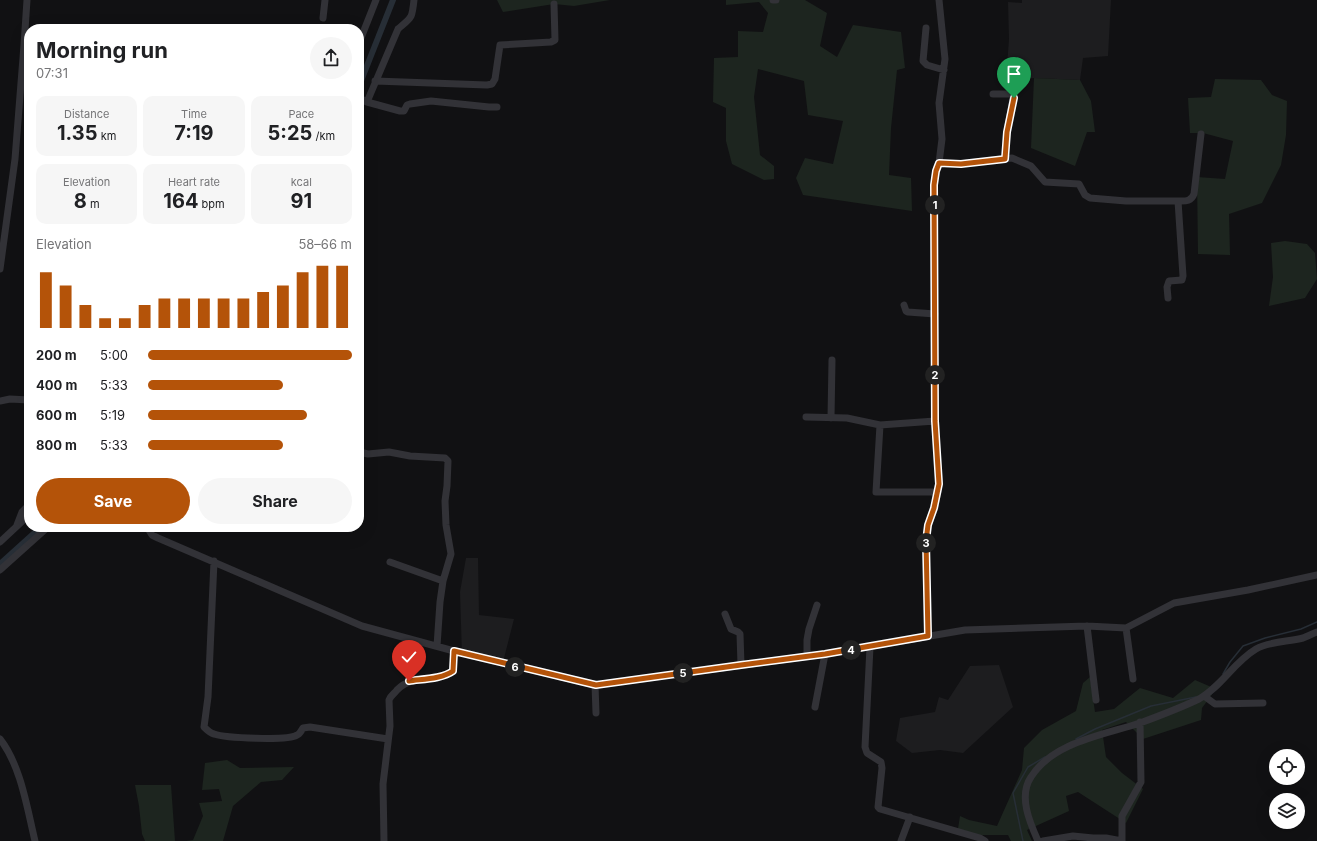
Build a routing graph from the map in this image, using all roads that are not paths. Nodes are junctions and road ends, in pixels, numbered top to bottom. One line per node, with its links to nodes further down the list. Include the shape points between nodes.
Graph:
1 (26, 0): 8 (street)
2 (324, 0): 7 (street)
3 (376, 0): 10 (street)
4 (414, 0): 13 (street, via 411,17 398,29)
5 (939, 0): 12 (street)
6 (554, 4): 13 (street, via 555,40 500,45 492,84 487,86)
7 (324, 18)
8 (25, 24)
9 (926, 28): 12 (street, via 923,61)
10 (364, 30)
11 (24, 46): 21 (street, via 15,159)
12 (944, 70): 19 (street, via 940,103 942,139)
13 (376, 81): 15 (street)
14 (993, 94): 18 (street, via 1012,94 1014,98)
15 (366, 102): 16 (street, via 400,111 405,110 407,105 431,101)
16 (497, 107)
17 (1201, 134): 20 (street, via 1194,194 1189,200)
18 (1005, 159): 19 (street, via 961,164); 20 (street, via 1012,158 1031,166 1045,182 1079,184 1085,196 1090,198)
19 (939, 163): 24 (street, via 934,185)
20 (1178, 201): 22 (street, via 1183,276 1182,280 1169,281)
21 (0, 269)
22 (1168, 298)
23 (904, 305): 24 (street, via 908,312)
24 (935, 314): 30 (street)
25 (832, 360): 29 (street)
26 (0, 400): 27 (street)
27 (24, 400)
28 (806, 417): 29 (street)
29 (831, 418): 31 (street, via 847,418)
30 (935, 421): 31 (street); 33 (street)
31 (880, 425): 33 (street, via 876,492)
32 (364, 453): 44 (street, via 389,452 447,459 446,525 451,554)
33 (938, 492): 50 (street, via 926,541)
34 (24, 510): 36 (street)
35 (24, 520): 36 (street)
36 (16, 527): 39 (street)
37 (42, 532): 42 (street)
38 (150, 532): 40 (street)
39 (0, 542)
40 (214, 561): 51 (street, via 362,626); 66 (street, via 208,697 204,727 206,730 213,734 232,737 277,738 294,736 308,727)
41 (390, 562): 44 (street)
42 (0, 570)
43 (1317, 575): 48 (street, via 1174,603)
44 (443, 581): 51 (street)
45 (817, 605): 55 (street, via 808,629)
46 (725, 614): 56 (street, via 731,629 740,634)
47 (1087, 626): 48 (street); 50 (street, via 974,630); 60 (street)
48 (1126, 628): 57 (street)
49 (1317, 632): 59 (street, via 1303,638 1256,649)
50 (928, 636): 52 (street)
51 (437, 646): 53 (street)
52 (870, 647): 54 (street); 67 (street, via 866,751 868,755 881,762 878,807 880,810)
53 (454, 651): 58 (street); 66 (street, via 451,673 409,681 390,696)
54 (825, 654): 55 (street); 62 (street)
55 (807, 656): 56 (street)
56 (741, 665): 58 (street)
57 (1132, 679)
58 (596, 685): 63 (street)
59 (1204, 696): 61 (street, via 1215,704); 64 (street)
60 (1096, 700)
61 (1262, 703)
62 (815, 707)
63 (596, 713)
64 (1140, 722): 72 (street, via 1084,739 1056,753 1036,770 1026,788 1026,797 1031,823); 74 (street, via 1141,782 1122,816)
65 (0, 739): 68 (street, via 19,777)
66 (388, 739): 69 (street, via 383,784)
67 (910, 817): 70 (street); 71 (street)
68 (36, 841)
69 (384, 841)
70 (901, 841)
71 (985, 841)
72 (1038, 841)
73 (1043, 841): 74 (street, via 1073,836)
74 (1122, 841)

